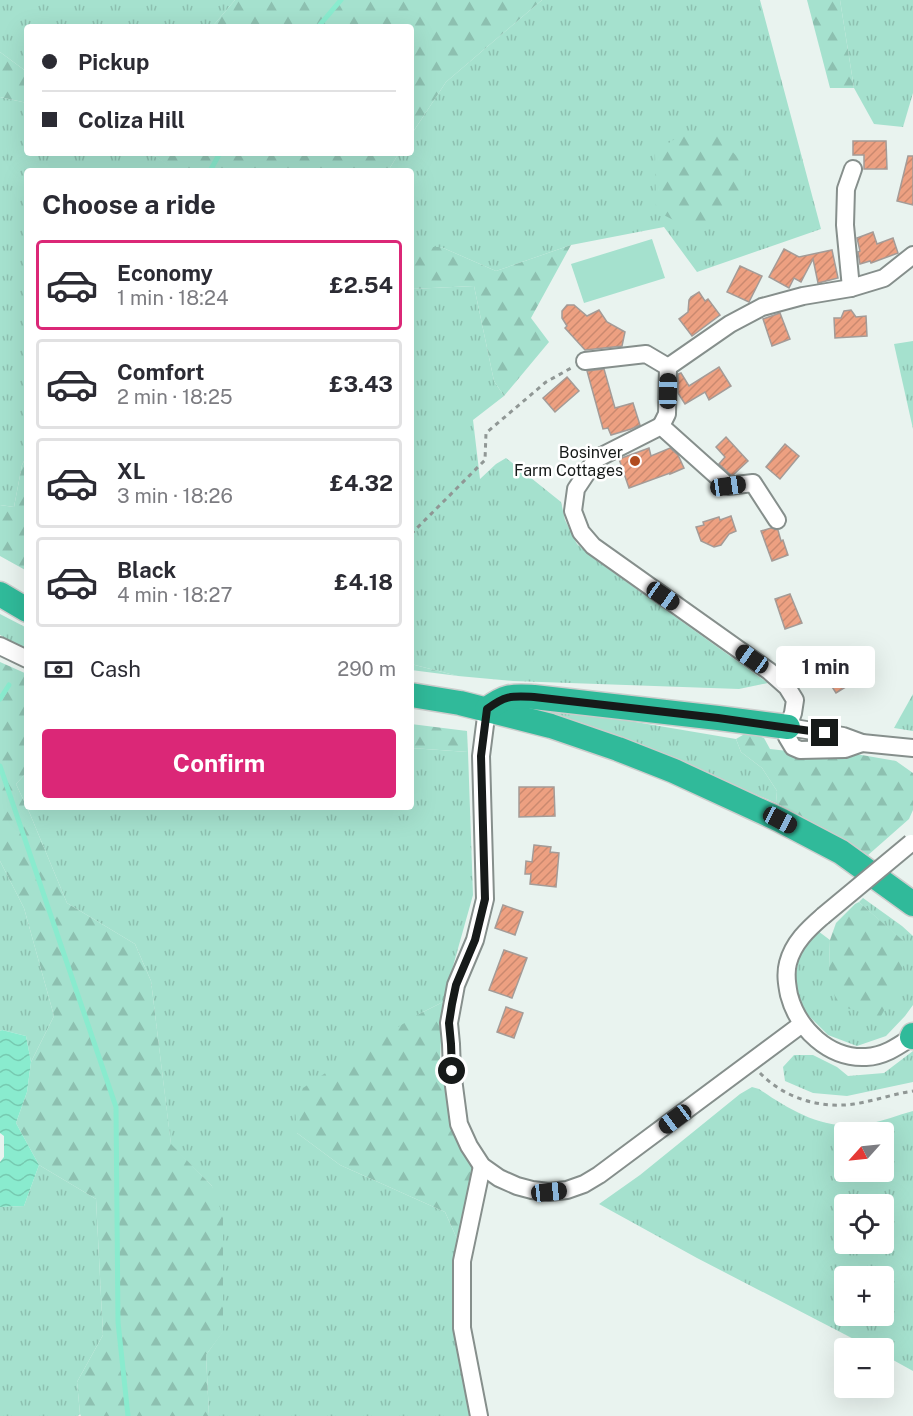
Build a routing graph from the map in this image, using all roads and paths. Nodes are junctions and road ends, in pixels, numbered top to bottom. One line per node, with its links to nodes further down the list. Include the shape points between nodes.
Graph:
1 (853, 169): 3 (street, via 846,189 845,225)
2 (913, 255): 3 (street, via 884,278)
3 (851, 288): 5 (street, via 762,307)
4 (585, 361): 5 (street, via 646,354); 8 (path, via 546,382 486,433 485,460)
5 (668, 367): 6 (street, via 667,414)
6 (661, 426): 7 (street, via 728,486 758,480); 15 (street, via 596,459 576,489 573,511 577,521 593,546 778,678 795,700)
7 (777, 520)
8 (414, 531)
9 (0, 594): 10 (highway)
10 (24, 608)
11 (0, 646): 12 (street)
12 (24, 658)
13 (414, 695): 14 (highway)
14 (487, 709): 15 (highway, via 512,696 534,697); 18 (highway, via 618,749 724,793 841,852); 23 (street, via 481,756 485,899 475,940 456,985 449,1023 459,1124)
15 (788, 727): 16 (street, via 789,741 800,750 845,749 862,743)
16 (913, 748)
17 (912, 842): 19 (street, bridge, via 823,916 797,944 786,974 790,1000)
18 (913, 904)
19 (802, 1024): 20 (street, via 816,1040 852,1056 880,1055); 21 (street)
20 (913, 1037)
21 (750, 1063): 22 (path, via 775,1087 822,1105 856,1104); 23 (street, via 584,1184 567,1190 532,1190 499,1178)
22 (913, 1091)
23 (482, 1166): 24 (street, via 462,1261 462,1328)
24 (480, 1416)

